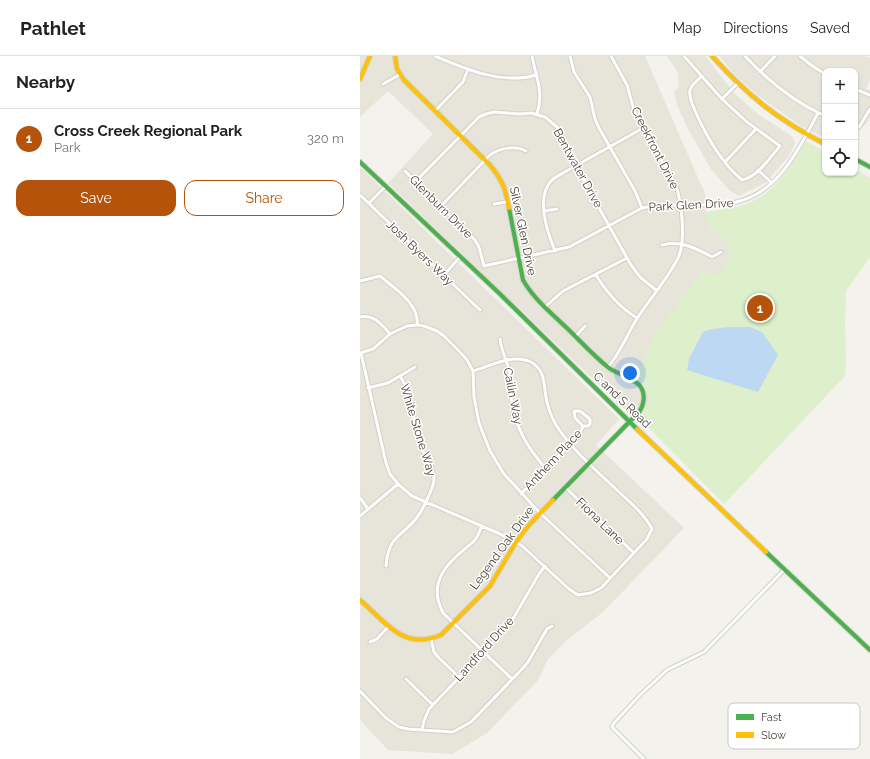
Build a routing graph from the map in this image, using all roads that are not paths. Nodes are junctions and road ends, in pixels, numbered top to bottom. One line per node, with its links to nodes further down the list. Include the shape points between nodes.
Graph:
1 (370, 56): 18 (street)
2 (395, 56): 15 (street, via 395,66)
3 (435, 56): 12 (street)
4 (532, 56): 16 (street)
5 (570, 56): 35 (street, via 574,72 590,97 595,119)
6 (610, 56): 30 (street, Creekfront Drive, via 627,85)
7 (684, 56): 17 (street)
8 (712, 56): 20 (street)
9 (744, 56): 13 (street)
10 (775, 56): 13 (street)
11 (800, 56): 14 (street)
12 (468, 69): 16 (street, via 516,78); 25 (street, via 463,82)
13 (760, 72): 26 (street, via 780,89)
14 (822, 72)
15 (399, 74): 19 (street); 25 (street, Silver Glen Drive)
16 (536, 75): 27 (street, via 541,93)
17 (702, 76): 23 (street); 40 (street, via 690,91 692,102 706,132)
18 (360, 79)
19 (383, 84)
20 (737, 84): 23 (street); 32 (street, via 768,111)
21 (858, 90): 22 (street)
22 (870, 95)
23 (722, 99): 31 (street)
24 (870, 109): 29 (street)
25 (435, 111): 33 (street, Silver Glen Drive)
26 (818, 113): 28 (street); 32 (street, Park Glen Drive)
27 (537, 114): 33 (street, Bentwater Drive, via 486,114 479,117); 41 (street, Bentwater Drive, via 557,127)
28 (822, 115)
29 (858, 127)
30 (643, 128): 35 (street); 52 (street, Creekfront Drive, via 676,186)
31 (756, 129): 40 (street); 43 (street, via 780,146)
32 (806, 135): 34 (street); 46 (street, Park Glen Drive, via 789,164)
33 (460, 136): 37 (street, Silver Glen Drive); 45 (street, Bentwater Drive)
34 (822, 143)
35 (610, 146): 41 (street); 54 (street, via 636,191)
36 (526, 151): 37 (street, via 518,148 502,149)
37 (485, 160): 49 (street, Silver Glen Drive, via 501,179); 53 (street)
38 (858, 161): 42 (street)
39 (360, 162): 47 (street, C and S Road)
40 (725, 162): 43 (street, via 742,180 748,179)
41 (576, 166): 56 (street, via 552,180 547,187); 57 (street, Bentwater Drive)
42 (870, 167)
43 (758, 170): 46 (street)
44 (405, 171): 45 (street, Glenburn Drive)
45 (416, 182): 53 (street, Glenburn Drive)
46 (772, 183): 52 (street, Park Glen Drive, via 753,197 739,202)
47 (385, 187): 50 (street); 62 (street, C and S Road)
48 (360, 194): 50 (street, Josh Byers Way)
49 (507, 202): 51 (street); 64 (street, Silver Glen Drive)
50 (369, 203): 67 (street, Josh Byers Way)
51 (494, 204)
52 (680, 205): 54 (street, Park Glen Drive); 58 (street, Creekfront Drive)
53 (441, 206): 65 (street, Glenburn Drive, via 475,240)
54 (642, 208): 57 (street, Park Glen Drive)
55 (557, 209): 56 (street)
56 (544, 211): 60 (street)
57 (609, 225): 60 (street, Park Glen Drive, via 569,247); 63 (street, Bentwater Drive)
58 (682, 244): 59 (street); 61 (street, via 712,256); 69 (street, Creekfront Drive, via 679,257)
59 (662, 245)
60 (555, 251): 64 (street, Park Glen Drive)
61 (721, 252)
62 (460, 257): 67 (street); 86 (street, C and S Road)
63 (627, 258): 66 (street); 69 (street, Bentwater Drive, via 640,277)
64 (520, 259): 65 (street, Park Glen Drive); 70 (street, Silver Glen Drive, via 526,286)
65 (484, 266)
66 (596, 275): 70 (street, via 563,290); 73 (street, via 616,302)
67 (443, 276): 71 (street, Josh Byers Way)
68 (360, 281): 74 (street, via 380,276 414,307)
69 (656, 290): 73 (street, Creekfront Drive)
70 (546, 307): 77 (street, Silver Glen Drive)
71 (480, 310)
72 (360, 317): 76 (street, via 374,318)
73 (637, 318): 82 (street, Creekfront Drive, via 621,349)
74 (418, 325): 76 (street, via 407,326); 83 (street, via 444,336 467,360)
75 (585, 326): 77 (street)
76 (390, 334): 79 (street, via 373,349)
77 (576, 336): 82 (street, Silver Glen Drive)
78 (500, 339): 80 (street, Cailin Way)
79 (361, 353): 85 (street)
80 (506, 360): 83 (street); 88 (street, via 524,359 537,366 544,378 547,401 554,421); 90 (street, Cailin Way, via 517,424 529,448)
81 (414, 366): 84 (street)
82 (608, 367): 86 (street, Silver Glen Drive, via 640,386 644,399 643,407)
83 (473, 371): 93 (street, via 477,414 484,437 504,474)
84 (400, 376): 85 (street, via 388,384); 95 (street, White Stone Way, via 405,386 420,446 433,472 434,479)
85 (368, 388): 91 (street, via 386,463)
86 (630, 422): 89 (street, Legend Oak Drive); 104 (street, C and S Road)
87 (584, 426): 87 (street, Anthem Place, via 590,424 590,419 580,411 574,412 575,418); 88 (street, Anthem Place, via 579,436)
88 (570, 444): 89 (street); 90 (street, Anthem Place)
89 (589, 463): 92 (street, Legend Oak Drive); 101 (street, via 641,512 652,529)
90 (546, 469): 93 (street, Anthem Place)
91 (398, 484): 95 (street, via 412,496); 96 (street)
92 (566, 488): 97 (street, Legend Oak Drive); 101 (street, Fiona Lane)
93 (521, 494): 97 (street)
94 (360, 498): 96 (street)
95 (425, 502): 99 (street); 102 (street, White Stone Way, via 418,516 393,540 387,553)
96 (368, 509): 98 (street)
97 (540, 513): 100 (street, Legend Oak Drive); 105 (street)
98 (360, 516)
99 (482, 526): 100 (street); 107 (street, via 477,537 438,578 436,593 440,607)
100 (516, 542): 103 (street); 107 (street, Legend Oak Drive, via 490,586)
101 (634, 553): 105 (street)
102 (386, 566)
103 (545, 566): 105 (street, via 578,595 601,588); 113 (street, Landford Drive, via 510,624)
104 (785, 569): 112 (street, C and S Road); 120 (street, via 704,652 666,670 614,723 612,728)
105 (610, 578)
106 (360, 600): 109 (street)
107 (453, 624): 110 (street, Legend Oak Drive); 113 (street)
108 (552, 626): 116 (street, via 528,662)
109 (388, 627): 110 (street, via 396,634 412,640); 111 (street, via 377,639)
110 (431, 639): 114 (street, via 434,652)
111 (370, 642)
112 (870, 650)
113 (484, 652): 114 (street, Landford Drive); 116 (street)
114 (459, 678): 118 (street, Landford Drive)
115 (406, 679): 118 (street)
116 (512, 679): 119 (street, via 471,722 453,732)
117 (360, 691): 119 (street, via 392,724)
118 (433, 705): 119 (street, Landford Drive, via 426,714)
119 (422, 730)
120 (644, 759)

